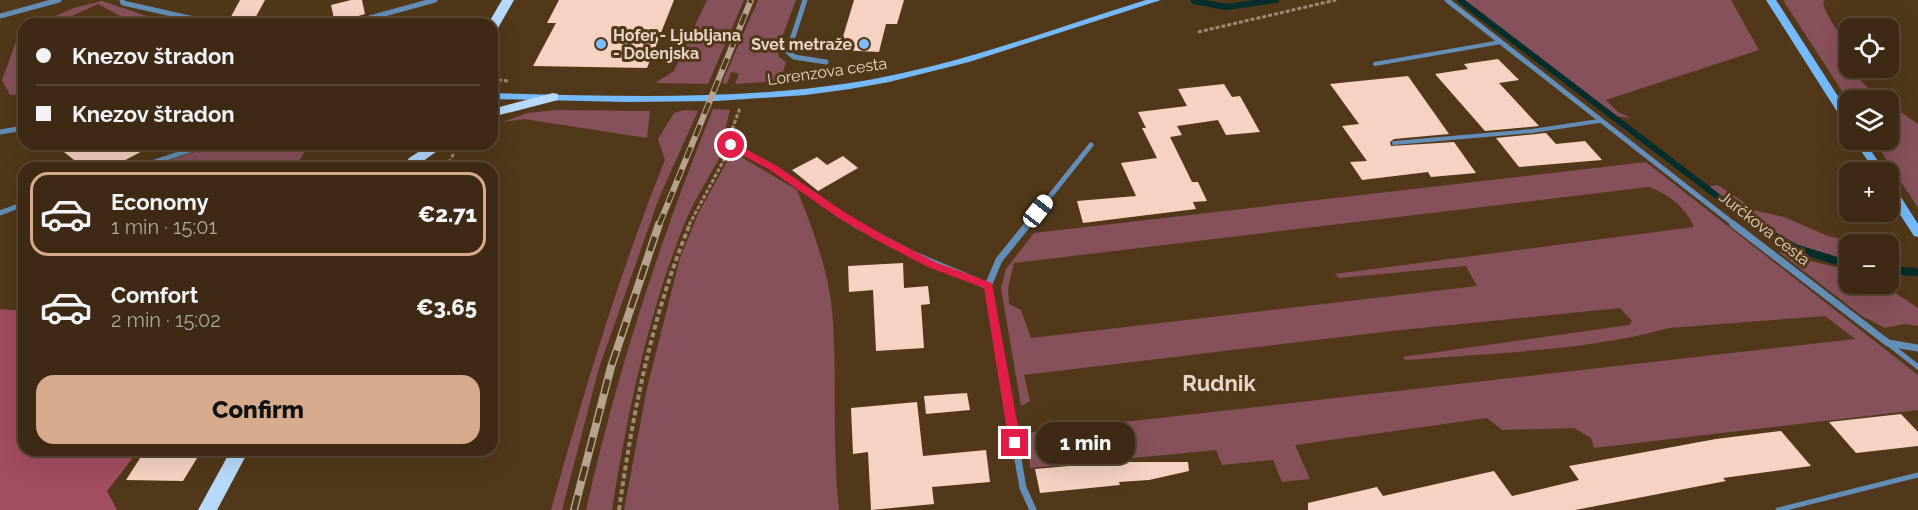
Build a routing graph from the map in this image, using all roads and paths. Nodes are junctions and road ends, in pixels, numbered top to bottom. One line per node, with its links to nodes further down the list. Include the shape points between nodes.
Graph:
1 (59, 0): 10 (street)
2 (122, 0): 11 (street)
3 (435, 0): 12 (street)
4 (508, 0): 13 (main road)
5 (805, 0): 16 (street, via 788,52 794,57)
6 (1156, 0): 19 (street, Lorenzova cesta, via 936,67 852,86 740,97)
7 (1336, 0): 14 (path)
8 (1447, 0): 15 (street, Jurčkova cesta)
9 (1771, 0): 21 (street)
10 (0, 16)
11 (188, 18)
12 (370, 18)
13 (498, 18)
14 (1198, 32)
15 (1501, 42): 17 (lane); 23 (street, Jurčkova cesta)
16 (826, 62)
17 (1375, 64)
18 (498, 96): 19 (street, Lorenzova cesta)
19 (553, 97): 22 (main road)
20 (740, 105): 27 (path, via 729,139)
21 (1839, 107)
22 (498, 111)
23 (1599, 121): 26 (lane); 38 (street, Jurčkova cesta)
24 (18, 129): 25 (street)
25 (0, 132)
26 (1394, 143)
27 (731, 145): 37 (street, via 881,238 931,264); 44 (path, via 693,218 674,265 636,410)
28 (1090, 145): 37 (street, via 999,260)
29 (191, 150): 31 (street)
30 (432, 150): 32 (main road)
31 (154, 162)
32 (415, 162)
33 (1899, 203): 36 (street)
34 (18, 206): 35 (street)
35 (0, 213)
36 (1918, 233)
37 (988, 286): 45 (street, via 1023,488)
38 (1888, 343): 39 (street, Jurčkova cesta); 40 (lane)
39 (1918, 348)
40 (1918, 367)
41 (237, 456): 43 (main road)
42 (1918, 475): 46 (lane)
43 (207, 510)
44 (619, 510)
45 (1033, 510)
46 (1778, 510)

